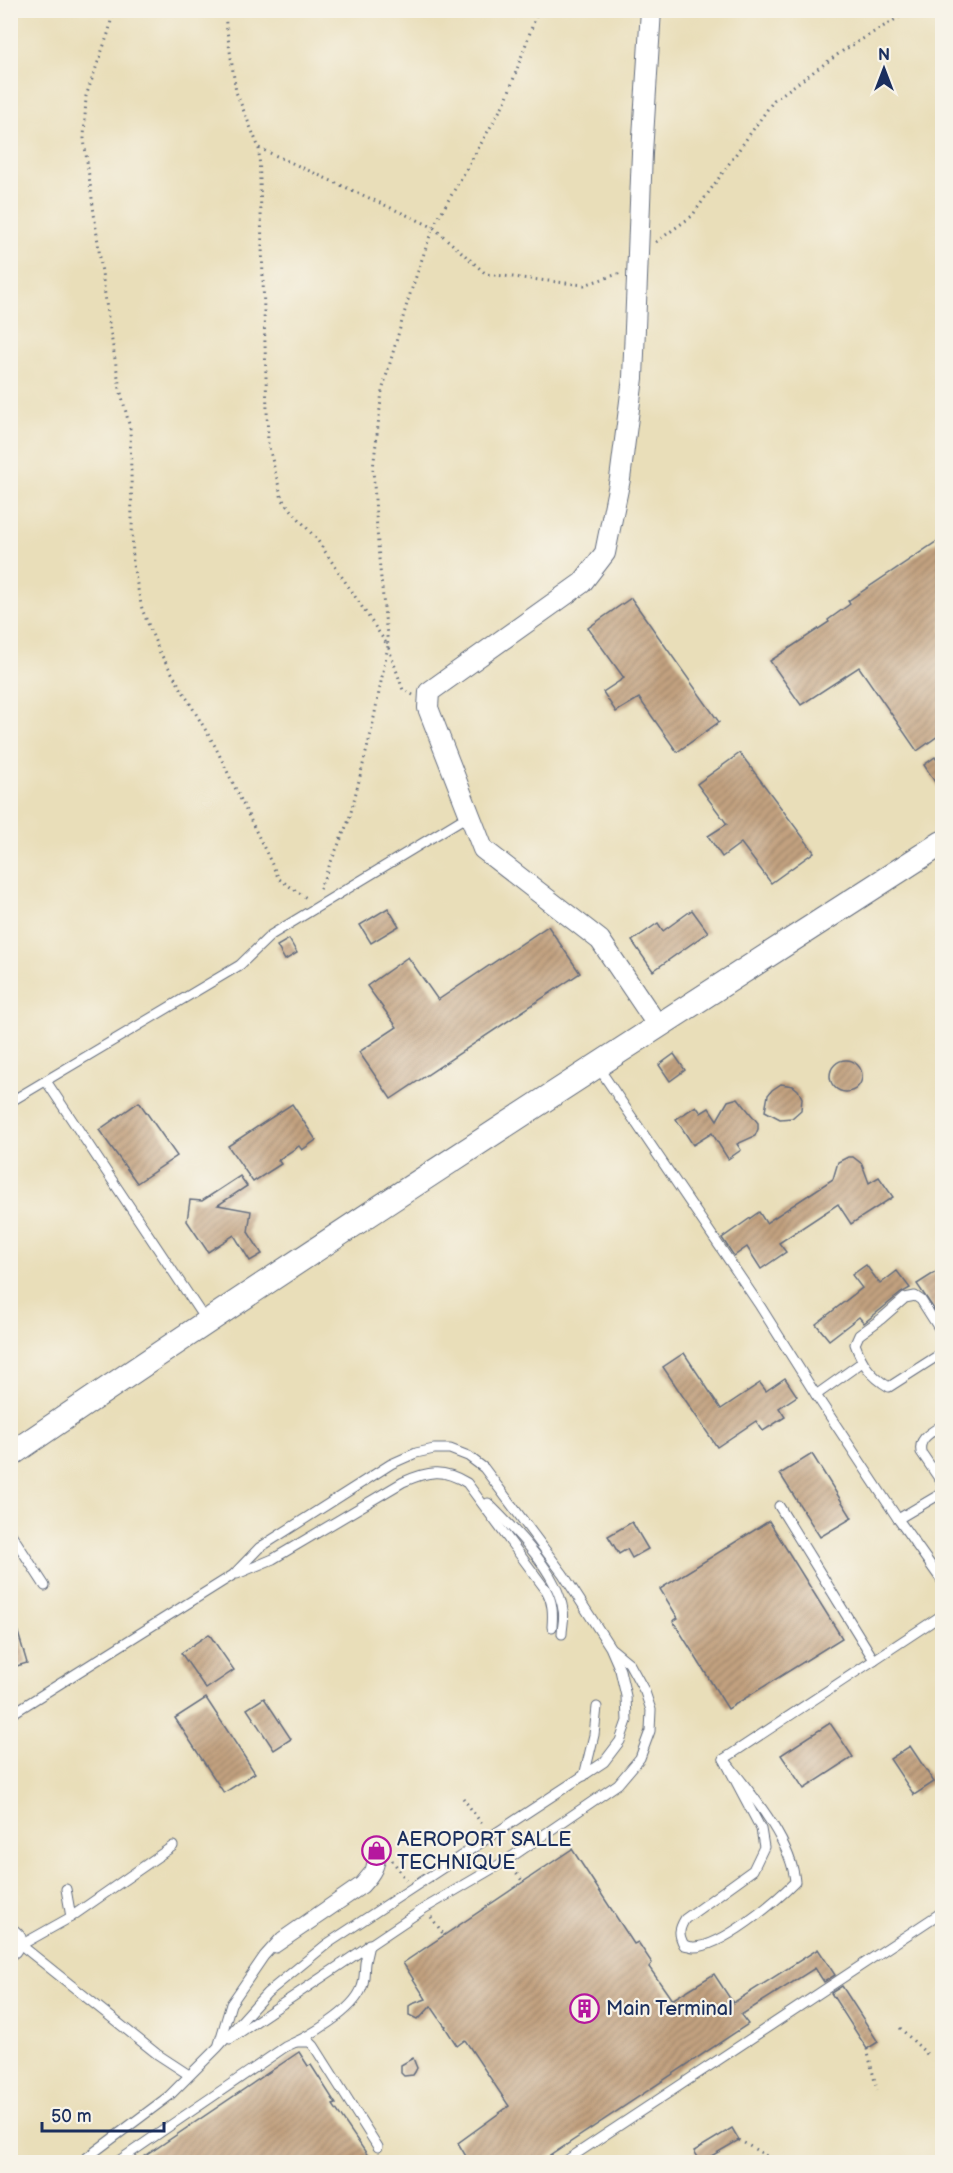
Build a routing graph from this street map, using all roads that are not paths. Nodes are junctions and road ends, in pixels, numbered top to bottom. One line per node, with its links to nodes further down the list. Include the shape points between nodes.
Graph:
1 (651, 10): 2 (street, via 633,378 620,479 605,553 582,583 429,692 428,708)
2 (469, 815): 4 (street, via 483,849 600,940); 6 (lane, via 271,935 240,965)
3 (942, 843): 4 (street)
4 (658, 1026): 5 (street)
5 (597, 1065): 8 (street); 12 (lane)
6 (45, 1081): 7 (lane); 8 (lane)
7 (10, 1102)
8 (206, 1321): 14 (street)
9 (942, 1333): 11 (lane, via 921,1300 915,1296 905,1298 859,1335 855,1344)
10 (942, 1353): 11 (lane, via 889,1387)
11 (861, 1363): 12 (lane)
12 (816, 1395): 19 (lane)
13 (942, 1425): 16 (lane, via 920,1447)
14 (10, 1455)
15 (466, 1483): 21 (lane, via 439,1472 420,1474 273,1559); 25 (lane, via 546,1590 553,1610); 26 (lane, via 514,1529 549,1575 564,1612)
16 (942, 1483)
17 (942, 1492): 19 (lane)
18 (779, 1506): 28 (lane)
19 (898, 1519): 22 (lane)
20 (10, 1532): 23 (lane)
21 (233, 1575): 27 (lane, via 259,1548 391,1464 416,1453 450,1449 484,1468); 30 (lane)
22 (942, 1581)
23 (45, 1586)
24 (942, 1616): 28 (lane)
25 (552, 1627)
26 (561, 1634)
27 (610, 1647): 32 (lane, via 626,1696 627,1721 620,1741 604,1762); 39 (lane, via 629,1663 651,1710 650,1731 640,1758 618,1784 507,1860)
28 (874, 1660): 31 (lane)
29 (597, 1707): 32 (lane)
30 (10, 1715)
31 (724, 1759): 31 (lane, via 758,1802 787,1851 794,1866 795,1882 743,1925 714,1942 693,1947 684,1945 679,1936 686,1919 753,1870 764,1847 762,1829)
32 (584, 1776): 41 (lane, via 327,1944 267,1993)
33 (380, 1845): 41 (lane, via 376,1875 364,1888 264,1956 231,2004)
34 (173, 1846): 37 (lane)
35 (66, 1889): 37 (lane)
36 (942, 1912): 46 (lane)
37 (71, 1917): 38 (lane)
38 (14, 1942): 42 (lane)
39 (369, 1944): 40 (lane, via 364,1984 357,1998); 41 (lane)
40 (297, 2042): 43 (lane, via 314,2046); 45 (lane)
41 (218, 2047): 42 (lane)
42 (189, 2075): 44 (lane, via 169,2096)
43 (378, 2146)
44 (81, 2163)
45 (117, 2163)
46 (564, 2163)

